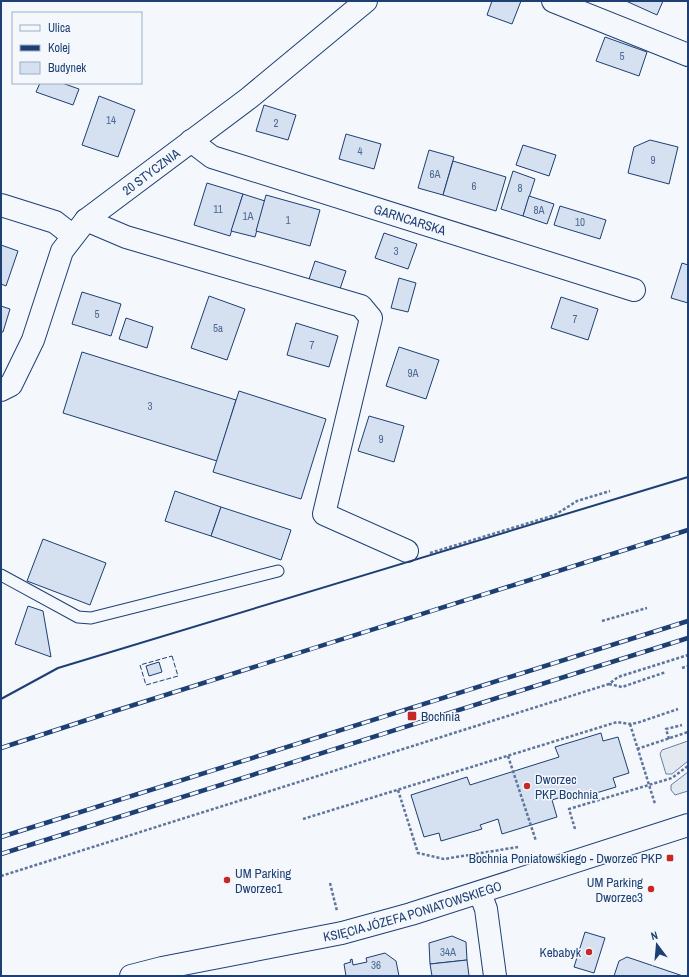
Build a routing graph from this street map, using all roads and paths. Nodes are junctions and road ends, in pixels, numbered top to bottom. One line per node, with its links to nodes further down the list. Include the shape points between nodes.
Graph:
1 (366, 1): 4 (street, 20 STYCZNIA, via 249,98)
2 (553, 1): 3 (street)
3 (688, 56)
4 (191, 141): 6 (street, 20 STYCZNIA); 7 (street, GARNCARSKA, via 212,157)
5 (1, 205): 6 (street)
6 (80, 228): 8 (street, 20 STYCZNIA, via 62,251 34,340 10,385); 10 (street, via 126,237 361,306 371,318 324,514)
7 (634, 290)
8 (1, 390)
9 (610, 491): 10 (path, via 577,501 555,515 424,554)
10 (407, 551)
11 (278, 571): 12 (lane, via 91,618 78,617)
12 (1, 576)
13 (647, 608): 14 (path)
14 (602, 621)
15 (688, 655): 19 (path, via 618,677)
16 (688, 666): 17 (path)
17 (682, 668)
18 (666, 672): 19 (path, via 622,687)
19 (609, 684): 36 (path)
20 (678, 709): 21 (path)
21 (630, 724): 25 (path); 26 (path, via 617,722)
22 (682, 725): 24 (path, via 666,729)
23 (688, 732): 24 (path)
24 (669, 739): 25 (path)
25 (637, 749): 28 (path)
26 (508, 756): 29 (path); 34 (path)
27 (688, 766): 28 (path, via 672,778)
28 (649, 785): 30 (path); 33 (path, via 569,809)
29 (398, 790): 31 (path); 35 (path, via 418,853 444,859)
30 (655, 804)
31 (303, 819)
32 (688, 825): 37 (street, KSIĘCIA JÓZEFA PONIATOWSKIEGO)
33 (575, 829)
34 (536, 841)
35 (518, 848)
36 (1, 876)
37 (480, 893): 38 (street, KSIĘCIA JÓZEFA PONIATOWSKIEGO, via 342,933); 39 (street, via 486,909)
38 (131, 976)
39 (495, 976)

